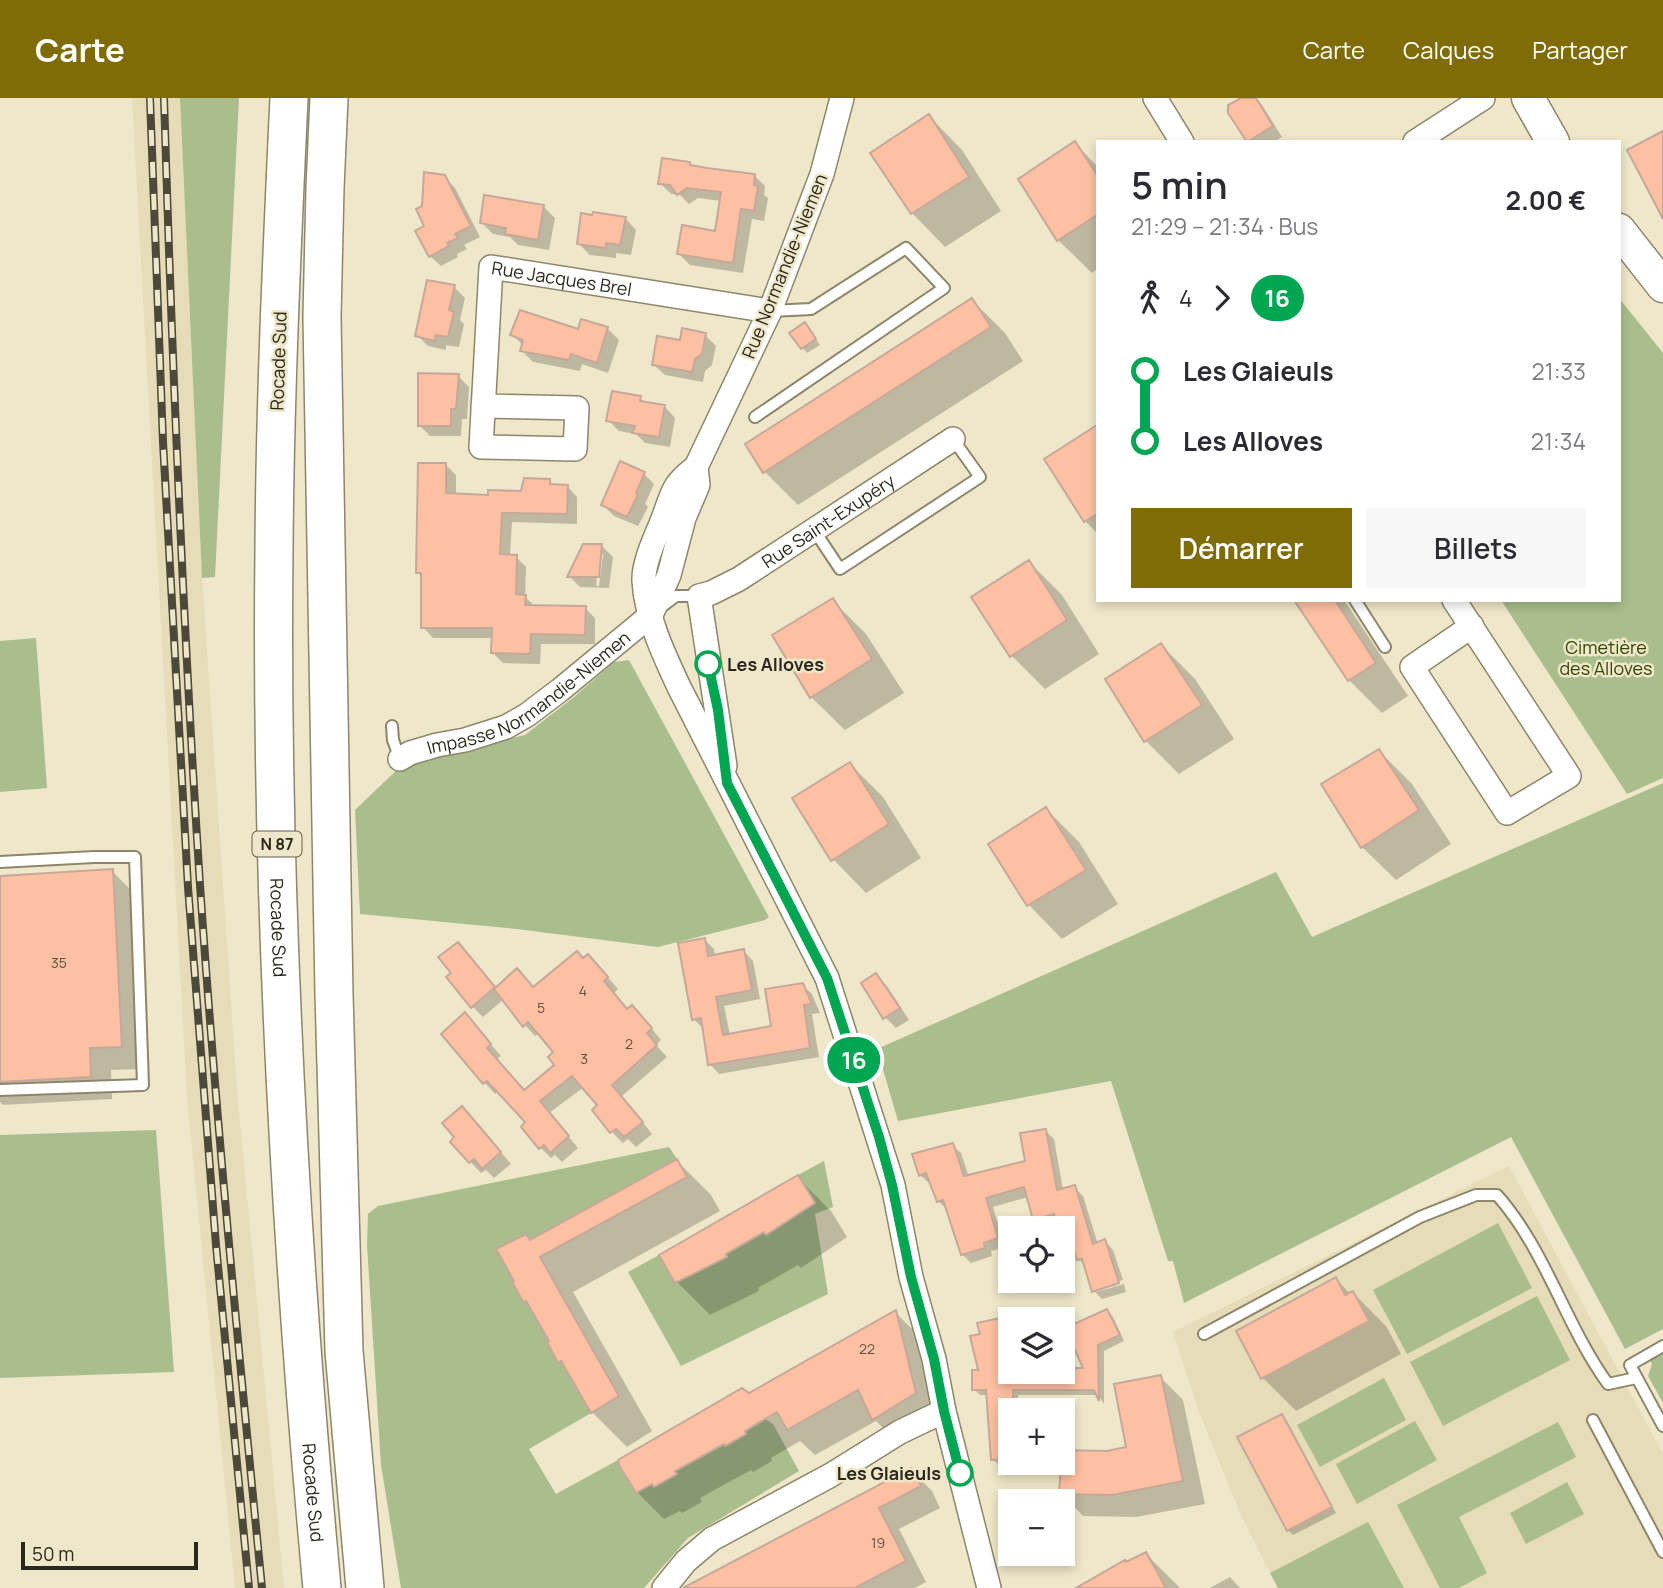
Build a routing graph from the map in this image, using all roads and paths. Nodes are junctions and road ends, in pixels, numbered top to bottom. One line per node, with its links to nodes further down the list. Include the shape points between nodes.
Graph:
1 (289, 98): 35 (highway, Rocade Sud / N 87, via 274,510 275,776 285,1105)
2 (329, 98): 36 (highway, via 322,317 334,981 345,1351)
3 (842, 98): 12 (street, Rue Normandie-Niemen, via 822,174)
4 (1155, 98): 7 (street)
5 (1483, 98): 8 (street)
6 (1528, 98): 9 (main road)
7 (1181, 140)
8 (1418, 140)
9 (1552, 140)
10 (1621, 233): 11 (main road)
11 (1663, 286)
12 (770, 311): 13 (street, Rue Jacques Brel, via 491,267); 14 (lane, via 811,309 906,248 944,288); 20 (street, Rue Normandie-Niemen, via 696,467 677,481 643,579)
13 (483, 406)
14 (755, 417)
15 (953, 439): 16 (street, Rue Saint-Exupéry); 16 (lane, via 980,477 840,569)
16 (814, 530): 17 (street, Rue Saint-Exupéry, via 739,579)
17 (699, 596): 20 (lane, via 676,596); 25 (street)
18 (1356, 602): 22 (lane)
19 (1455, 602): 21 (street)
20 (651, 615): 24 (street, Impasse Normandie-Niemen, via 506,727); 25 (street, Rue Normandie-Niemen, via 669,666)
21 (1472, 626): 21 (street, via 1569,776 1507,813 1412,667)
22 (1385, 647)
23 (392, 726): 24 (lane)
24 (400, 759)
25 (727, 783): 31 (street, Rue Normandie-Niemen, via 827,978 892,1185)
26 (0, 862): 27 (lane, via 135,857 143,1084)
27 (0, 1090)
28 (1204, 1334): 30 (lane, via 1420,1217 1476,1195 1497,1195 1517,1218 1590,1359 1608,1384)
29 (1663, 1346): 30 (lane, via 1630,1365)
30 (1636, 1378): 33 (lane)
31 (944, 1411): 37 (street, via 712,1539); 38 (street, Rue Normandie-Niemen)
32 (1593, 1420): 34 (lane)
33 (1663, 1426)
34 (1663, 1552)
35 (322, 1588)
36 (365, 1588)
37 (664, 1588)
38 (989, 1588)

